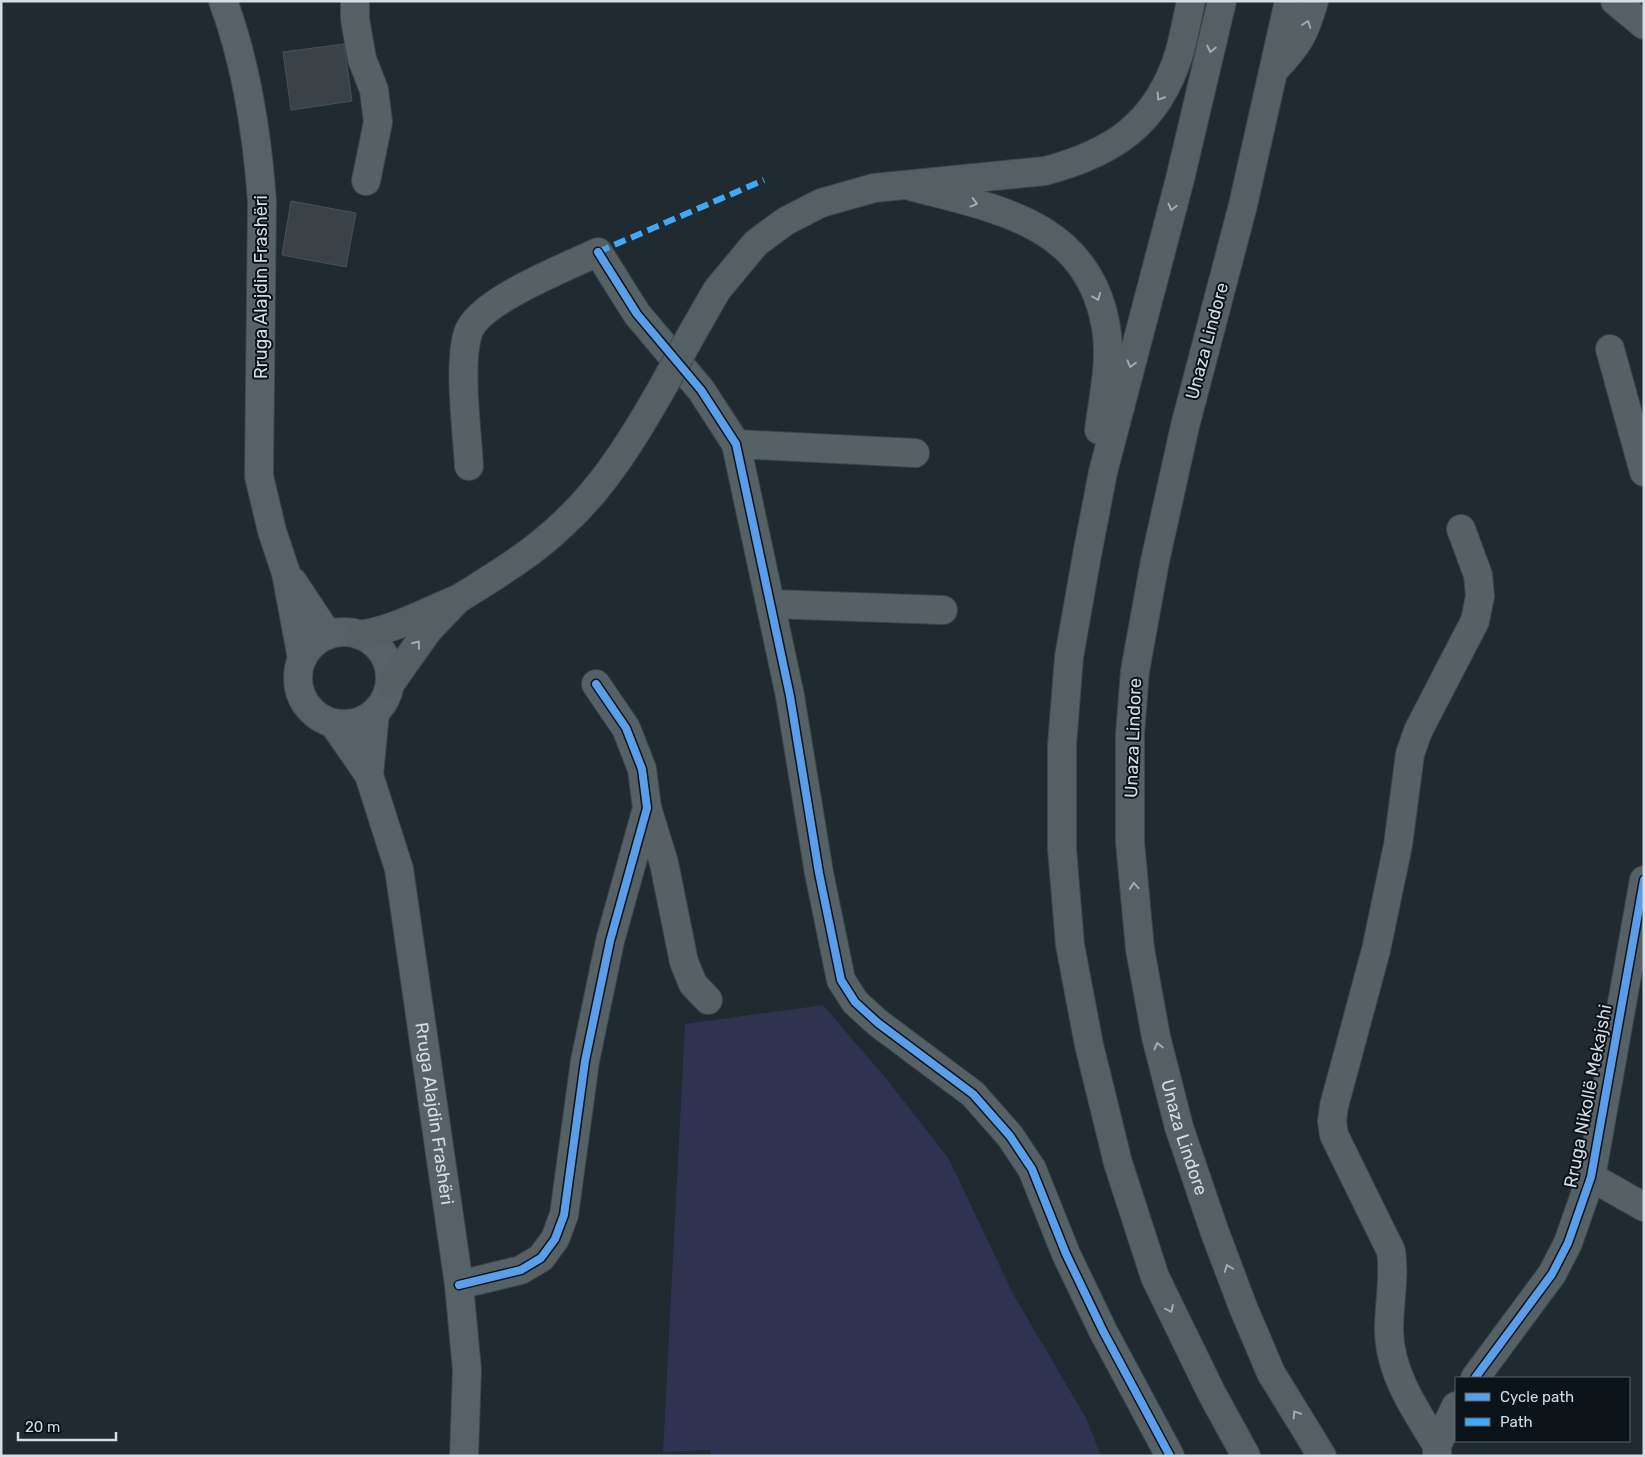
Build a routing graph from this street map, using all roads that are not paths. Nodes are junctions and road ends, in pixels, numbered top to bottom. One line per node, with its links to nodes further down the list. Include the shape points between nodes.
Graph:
1 (222, 1): 18 (main road, Rruga Alajdin Frashëri, via 246,79 260,168 259,476)
2 (355, 1): 10 (street, via 362,59 374,90 378,122)
3 (1191, 1): 11 (highway, one-way to 11, via 1179,54 1166,87 1142,119 1110,148 1045,171)
4 (1222, 1): 35 (highway, one-way to 35, via 1103,472 1069,657 1062,745 1062,849 1070,945 1089,1045 1118,1163)
5 (1289, 1): 9 (highway, Unaza Lindore)
6 (1314, 1): 9 (highway, one-way to 6, via 1304,34)
7 (1615, 1): 8 (street)
8 (1644, 25)
9 (1273, 71): 43 (highway, Unaza Lindore, one-way to 9, via 1271,1373 1233,1282 1179,1127 1156,1037 1140,949 1130,842 1130,734 1135,671 1153,570 1185,426 1243,204)
10 (366, 181)
11 (910, 186): 19 (highway, bridge, via 874,188 821,203 771,231 756,244 727,276 640,427 580,507 529,552); 35 (highway, one-way to 35, via 1002,210 1050,235 1071,254 1087,276 1098,297 1107,328 1099,429 1056,684 1051,792 1054,908 1069,1009 1100,1142 1131,1244)
12 (1610, 349): 16 (street)
13 (736, 444): 14 (street); 15 (street, via 700,390 637,314 598,252 505,297 481,313 468,331 464,358); 20 (street)
14 (915, 453)
15 (469, 466)
16 (1644, 472)
17 (1461, 529): 39 (street, via 1478,575 1480,596 1475,621 1418,731 1410,754 1398,845 1376,950 1332,1121 1334,1135 1391,1251 1391,1354 1410,1403)
18 (286, 573): 22 (main road, Rruga Alajdin Frashëri); 24 (main road, Rruga Alajdin Frashëri)
19 (458, 599): 23 (highway, via 405,622); 25 (highway, one-way to 19, via 428,629)
20 (771, 604): 21 (street); 41 (street, via 841,980 855,1002 973,1094 1010,1136 1032,1169 1066,1254 1103,1331)
21 (943, 610)
22 (328, 635): 23 (main road, via 343,632); 24 (main road, via 318,640)
23 (359, 635): 25 (main road, via 372,642 388,663)
24 (302, 659): 28 (main road, Rruga Alajdin Frashëri, via 299,685 302,698 310,709)
25 (390, 684): 27 (main road, Rruga Alajdin Frashëri)
26 (596, 684): 30 (street, via 626,728 642,769)
27 (375, 713): 28 (main road, via 356,723); 29 (main road, Rruga Alajdin Frashëri)
28 (333, 723): 29 (main road, Rruga Alajdin Frashëri)
29 (369, 775): 36 (main road, Rruga Alajdin Frashëri, via 399,869)
30 (647, 808): 32 (street, via 664,864 684,962 693,984); 36 (street, via 608,950 585,1062 564,1214 555,1239 541,1258 521,1270)
31 (1644, 880): 33 (street, Rruga Nikollë Mekajshi)
32 (708, 1000)
33 (1591, 1177): 34 (street); 37 (street, Rruga Nikollë Mekajshi, via 1568,1243 1552,1274)
34 (1644, 1207)
35 (1155, 1277): 42 (highway, one-way to 42)
36 (459, 1285): 40 (main road, Rruga Alajdin Frashëri, via 467,1370)
37 (1475, 1377)
38 (1455, 1408): 39 (street)
39 (1437, 1450)
40 (464, 1456)
41 (1170, 1456)
42 (1246, 1456)
43 (1322, 1456)

